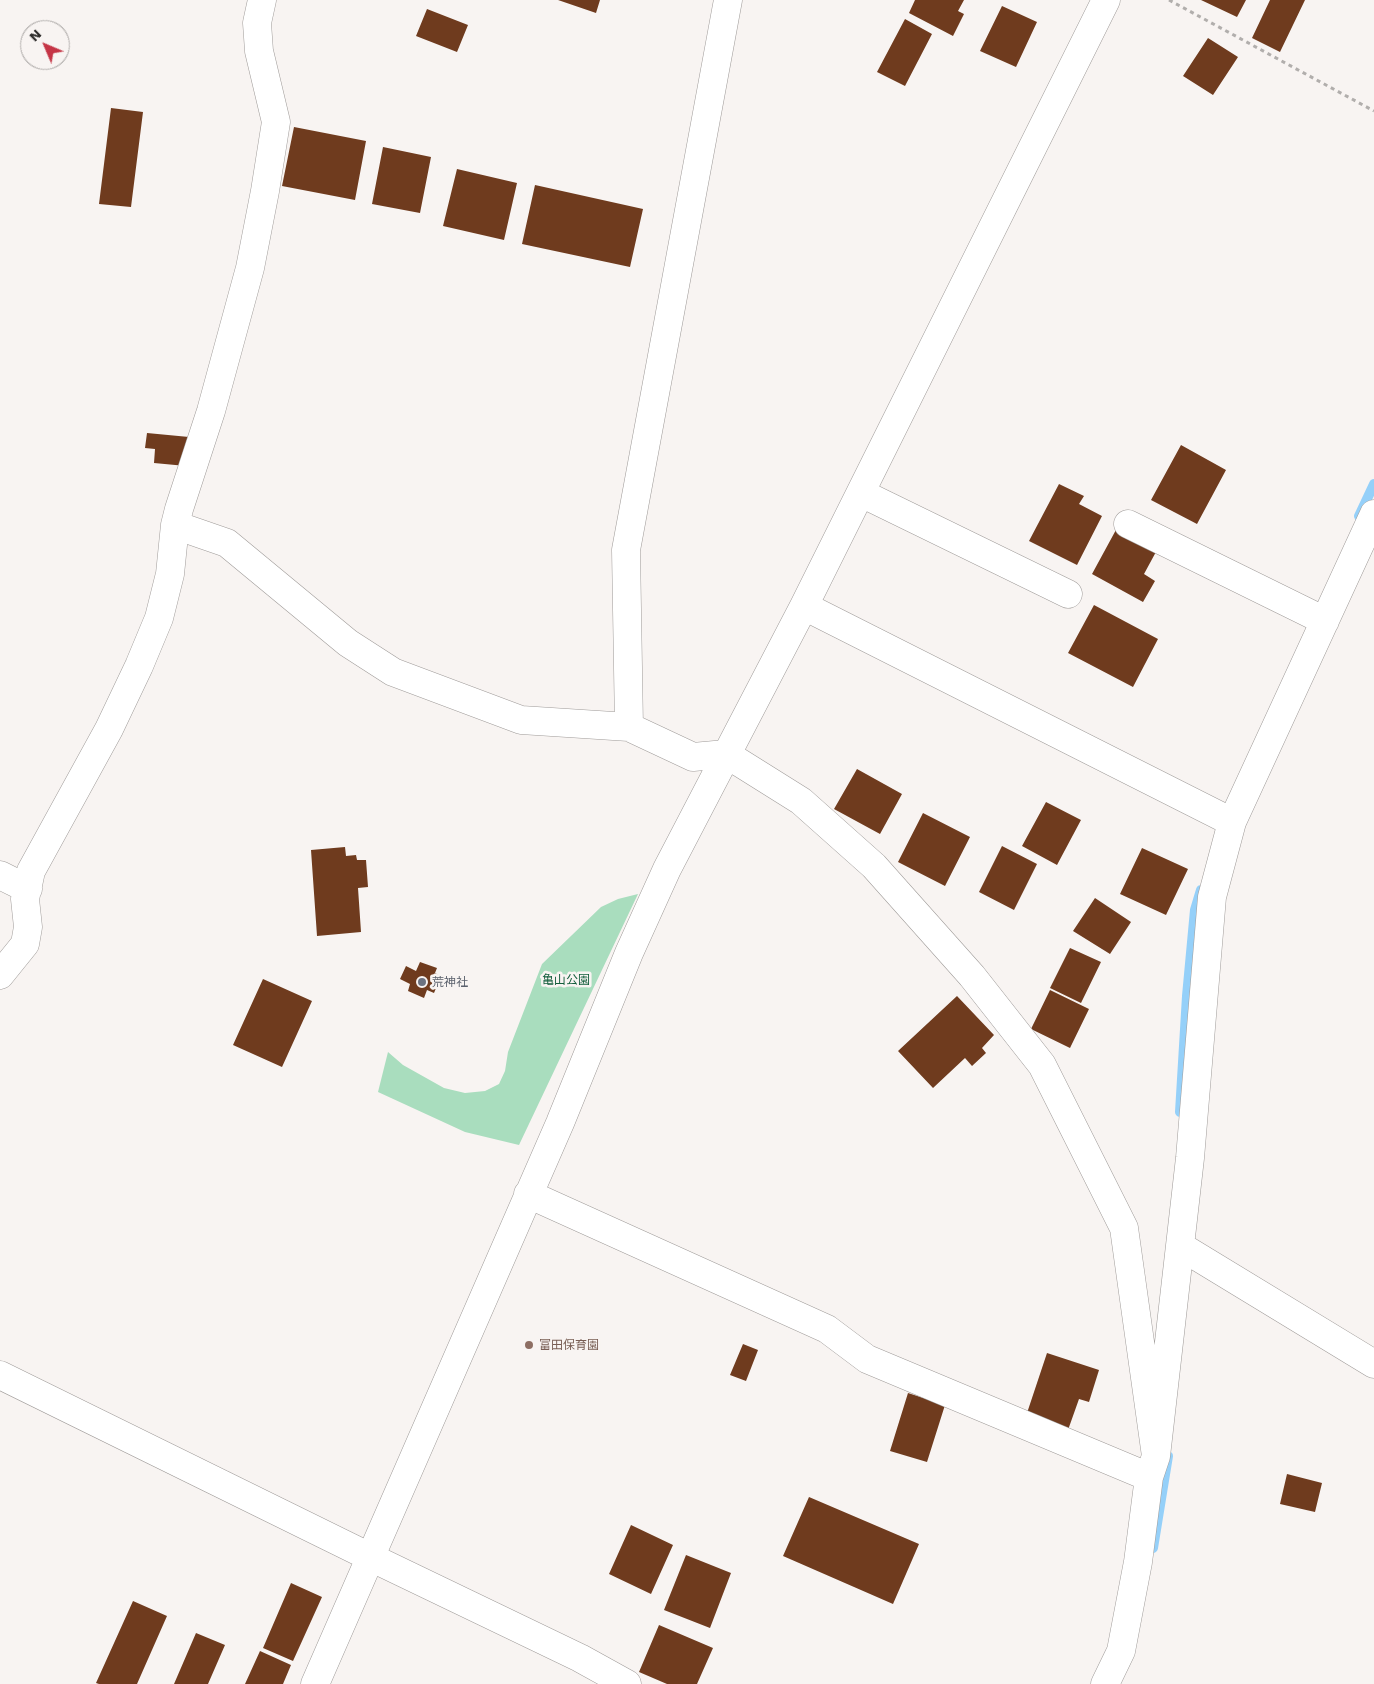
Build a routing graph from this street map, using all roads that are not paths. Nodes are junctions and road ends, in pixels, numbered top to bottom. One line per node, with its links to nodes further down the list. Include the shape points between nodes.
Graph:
1 (262, 0): 7 (street, via 257,23 259,51 276,122 268,172 250,268 211,411)
2 (728, 0): 11 (street, via 626,550)
3 (1106, 0): 4 (street)
4 (861, 492): 8 (street); 9 (street)
5 (1374, 514): 10 (street)
6 (1128, 524): 10 (street)
7 (175, 525): 11 (street, via 227,543 348,644 393,672 521,720); 15 (street, via 170,574 159,618 109,729 31,871)
8 (1068, 594)
9 (804, 606): 12 (street); 13 (street)
10 (1325, 621): 13 (street)
11 (629, 727): 12 (street, via 693,757)
12 (726, 754): 17 (street, via 667,869 629,953); 21 (street, via 801,801 874,866 972,976 1042,1065 1124,1228)
13 (1232, 822): 18 (street, via 1212,897)
14 (0, 875): 15 (street)
15 (28, 888): 16 (street, via 25,944)
16 (0, 975)
17 (528, 1194): 21 (street, via 827,1329 867,1359); 22 (street)
18 (1180, 1246): 19 (street); 21 (street)
19 (1374, 1364)
20 (0, 1375): 22 (street)
21 (1152, 1466): 25 (street, via 1121,1651)
22 (370, 1557): 23 (street); 24 (street)
23 (315, 1684)
24 (627, 1684)
25 (1106, 1684)

